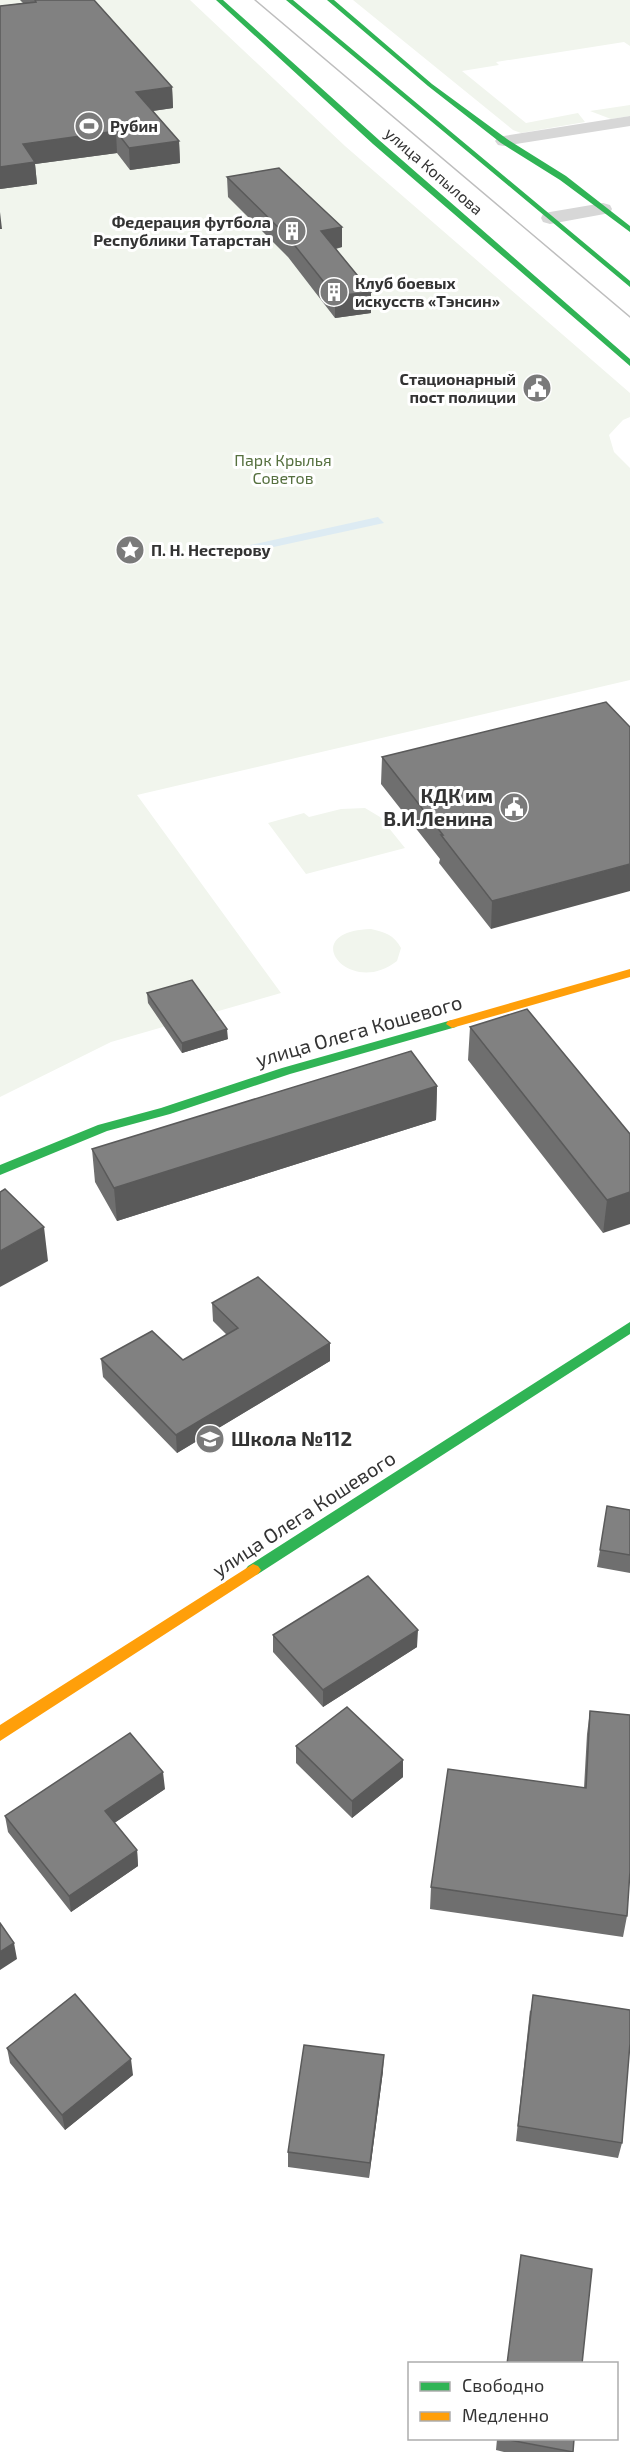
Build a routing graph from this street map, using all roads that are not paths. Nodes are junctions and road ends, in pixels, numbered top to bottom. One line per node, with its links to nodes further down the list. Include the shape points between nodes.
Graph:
1 (219, 0): 10 (main road, улица Копылова)
2 (290, 0): 7 (main road, улица Копылова, via 423,116)
3 (330, 0): 5 (main road, via 430,85)
4 (630, 121): 5 (street)
5 (504, 141): 6 (main road)
6 (603, 208): 7 (street); 8 (main road)
7 (550, 218): 9 (main road, улица Копылова)
8 (630, 230)
9 (630, 285)
10 (630, 363)
11 (630, 973): 12 (main road, улица Олега Кошевого, via 285,1071 104,1128)
12 (0, 1170)
13 (630, 1327): 14 (main road, улица Олега Кошевого)
14 (0, 1734)

